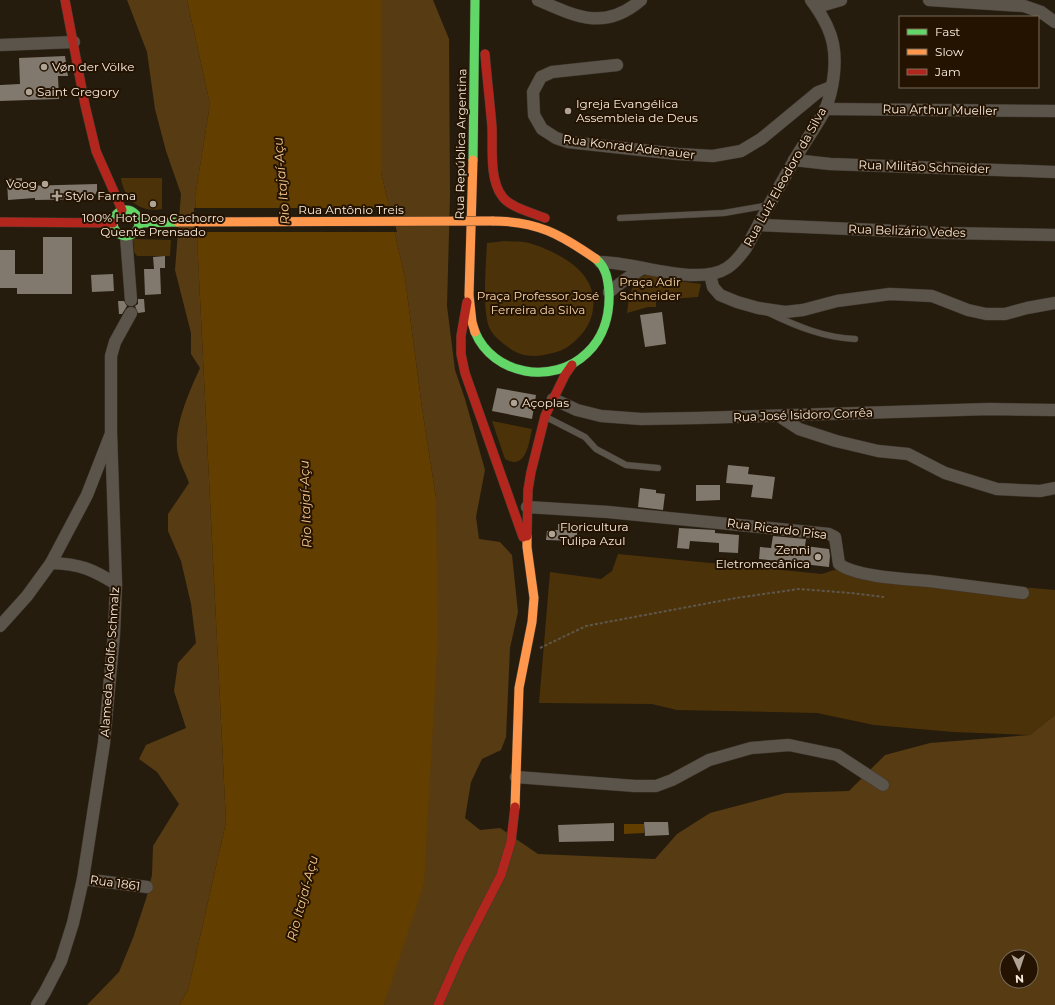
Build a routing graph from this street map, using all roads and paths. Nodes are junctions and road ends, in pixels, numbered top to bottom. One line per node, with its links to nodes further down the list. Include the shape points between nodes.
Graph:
1 (66, 0): 10 (main road)
2 (475, 0): 8 (main road, Rua República Argentina)
3 (538, 0): 4 (street, via 560,10 593,19 609,18 632,8)
4 (641, 0)
5 (841, 0): 7 (street)
6 (929, 0): 9 (street, via 1024,6 1041,12)
7 (814, 4): 13 (street, Rua Luiz Eleodoro da Silva, via 833,44)
8 (476, 18): 21 (main road, via 486,59 497,187 502,197 510,203); 32 (main road, Rua República Argentina)
9 (1055, 22)
10 (74, 42): 11 (street); 19 (main road, via 97,157)
11 (0, 45)
12 (617, 65): 13 (street, Rua Konrad Adenauer, via 552,72 540,77 533,92 534,115 542,129 568,142 713,156 741,151 762,139 818,92)
13 (831, 87): 14 (street, Rua Luiz Eleodoro da Silva)
14 (825, 109): 15 (street, Rua Arthur Mueller); 16 (street, Rua Luiz Eleodoro da Silva)
15 (1055, 111)
16 (794, 160): 17 (street, Rua Militão Schneider); 18 (street, Rua Luiz Eleodoro da Silva)
17 (1055, 172)
18 (770, 204): 20 (lane, via 724,213); 25 (street, Rua Luiz Eleodoro da Silva)
19 (122, 210): 23 (main road, via 115,215); 24 (main road, via 134,212)
20 (620, 218)
21 (553, 221)
22 (0, 222): 23 (main road)
23 (113, 223): 27 (main road, via 118,233)
24 (139, 223): 27 (main road, via 136,230); 29 (main road, Rua Antônio Treis, bridge, via 513,221 554,233)
25 (758, 225): 26 (street, Rua Belizário Vedes); 31 (street, Rua Luiz Eleodoro da Silva, via 738,259 727,268)
26 (1055, 235)
27 (126, 236): 34 (street)
28 (593, 246): 29 (main road)
29 (600, 262): 30 (street, Rua Luiz Eleodoro da Silva); 33 (main road, via 607,276)
30 (644, 268): 31 (street, Rua Luiz Eleodoro da Silva, via 695,276); 33 (street)
31 (710, 274): 36 (street, via 713,287 720,295)
32 (469, 288): 39 (main road, via 471,319 475,333 495,360 524,372 558,371); 45 (main road, via 461,336 461,354)
33 (609, 292): 39 (main road, via 608,312 600,338)
34 (131, 300)
35 (1055, 303): 36 (street, via 1005,314 986,314 932,296 890,294 837,301 785,312)
36 (758, 308): 38 (lane, via 820,334 839,339)
37 (131, 313): 44 (street, Alameda Adolfo Schmalz, via 114,342 111,356)
38 (855, 339)
39 (572, 365): 40 (main road)
40 (553, 399): 42 (main road); 43 (street, Rua José Isidoro Corrêa, via 577,410 600,416 641,419)
41 (1055, 410): 43 (street, Rua José Isidoro Corrêa, via 989,409)
42 (545, 416): 46 (lane, via 585,437 596,449 626,465); 47 (main road)
43 (780, 416): 48 (street, via 799,430 878,451 908,454 945,473 997,489 1040,491)
44 (112, 432): 51 (street, via 87,495); 52 (street, Alameda Adolfo Schmalz)
45 (496, 466): 47 (main road, via 505,476 514,479 524,478); 50 (main road)
46 (658, 468)
47 (531, 472): 49 (main road)
48 (1055, 488)
49 (527, 507): 50 (main road); 53 (street, Rua Ricardo Pisa, via 608,512 829,534 835,537 839,564 845,568 890,578)
50 (527, 546): 56 (main road, via 534,598)
51 (51, 563): 52 (street, via 85,568); 55 (street, via 27,596)
52 (116, 584): 59 (street, Alameda Adolfo Schmalz, via 104,743)
53 (1023, 593)
54 (884, 597): 56 (path, via 799,589 736,598 586,626 546,647)
55 (0, 626)
56 (526, 653): 57 (main road, via 519,688)
57 (516, 777): 58 (street, via 656,786 709,760 751,748 789,745 837,755); 62 (main road, via 515,817 501,875)
58 (883, 785)
59 (83, 879): 60 (street, Rua 1861); 61 (street, Alameda Adolfo Schmalz, via 61,961)
60 (147, 888)
61 (36, 1005)
62 (438, 1005)

